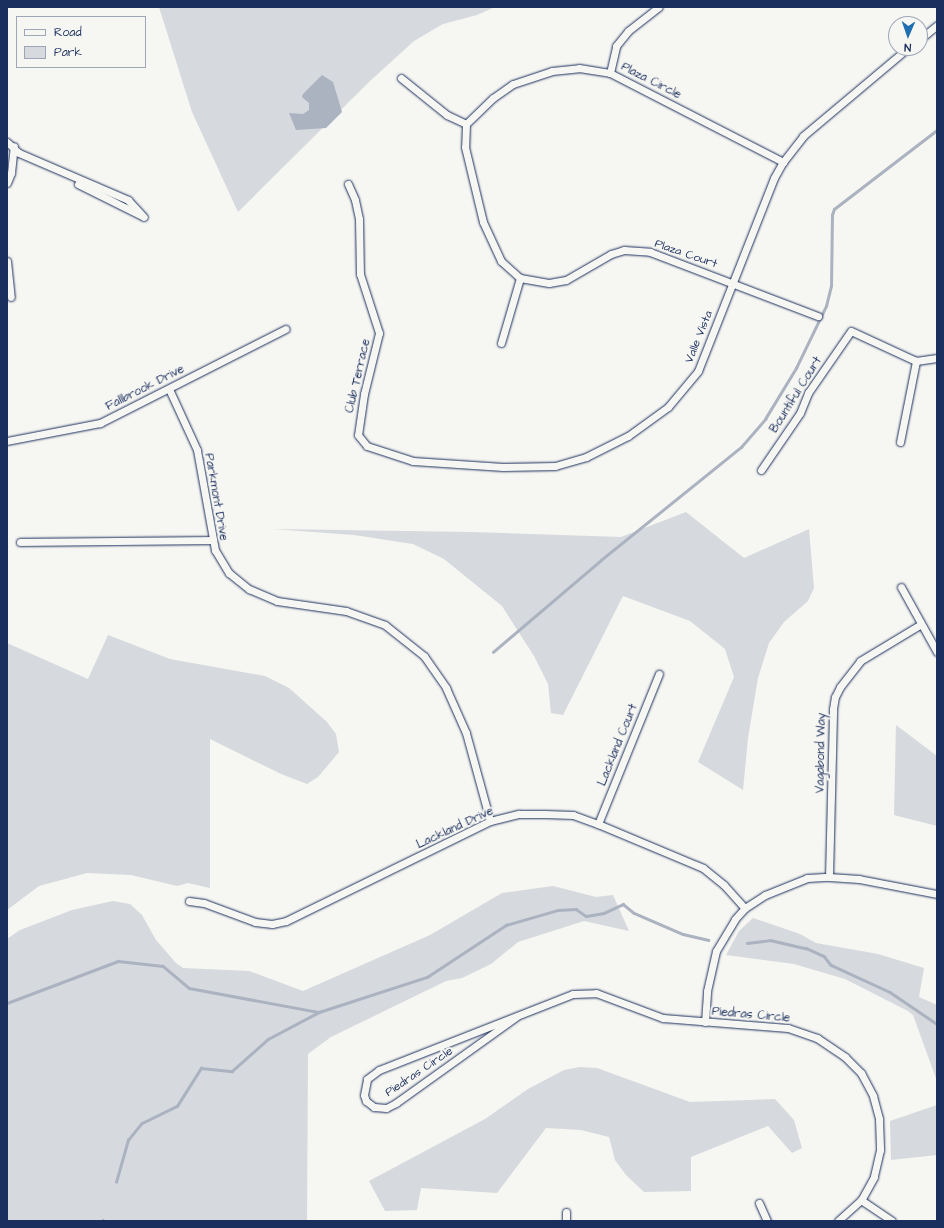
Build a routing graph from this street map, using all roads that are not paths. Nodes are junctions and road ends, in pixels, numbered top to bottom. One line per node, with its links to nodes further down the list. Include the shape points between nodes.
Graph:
1 (659, 7): 5 (street, via 628,31 616,46)
2 (937, 25): 3 (street)
3 (928, 32)
4 (898, 56): 10 (street, Valle Vista, via 803,136)
5 (610, 73): 7 (street, Plaza Circle, via 580,68 534,75 513,84 493,98); 10 (street, Plaza Circle)
6 (401, 78): 7 (street, via 448,115)
7 (466, 124): 15 (street, via 465,148 483,222 501,261)
8 (7, 142): 9 (street)
9 (14, 146): 11 (street); 13 (street, via 19,153 128,200)
10 (783, 162): 16 (street, Valle Vista, via 774,178)
11 (7, 184)
12 (348, 184): 24 (street, Club Terrace, via 359,219 360,274 379,333 364,394)
13 (144, 217)
14 (7, 261): 17 (street)
15 (520, 278): 16 (street, Plaza Court, via 549,283 566,280 611,254 636,250 650,252); 20 (street)
16 (733, 282): 18 (street); 24 (street, Valle Vista, via 698,371 668,407 628,436 586,458 555,466 413,461 366,446)
17 (11, 297)
18 (818, 316)
19 (285, 329): 23 (street, Fallbrook Drive)
20 (501, 343)
21 (937, 358): 22 (street)
22 (916, 361): 26 (street); 27 (street, Bountiful Court, via 851,331 808,393 800,413)
23 (169, 389): 25 (street, Fallbrook Drive, via 100,423 66,432); 28 (street, Parkmont Drive, via 197,450)
24 (358, 435)
25 (7, 441)
26 (900, 442)
27 (761, 470)
28 (213, 540): 29 (street); 34 (street, Parkmont Drive, via 215,550 229,573 249,589 277,601 346,611 385,625 424,656 446,688 466,733)
29 (20, 542)
30 (900, 587): 31 (street)
31 (921, 624): 32 (street); 36 (street, Vagabond Way, via 860,661 835,697)
32 (937, 652)
33 (659, 674): 35 (street, Lackland Court)
34 (490, 822): 35 (street, Lackland Drive, via 519,814 545,814 573,815); 38 (street, Lackland Drive, via 286,921 272,924 255,922 204,902)
35 (598, 824): 39 (street, Lackland Drive, via 703,868 724,885)
36 (829, 877): 37 (street, via 859,879); 39 (street, via 807,878 785,885)
37 (937, 894)
38 (189, 901)
39 (745, 908): 41 (street, via 716,952 707,991)
40 (516, 1017): 40 (street, Piedras Circle, via 379,1070 367,1079 364,1095 366,1102 374,1107 386,1108 396,1103); 41 (street, Piedras Circle, via 573,994 585,993 606,996 663,1018)
41 (705, 1022): 42 (street, Piedras Circle, via 771,1025 804,1032 832,1046 860,1073 873,1096 879,1119 880,1150 874,1177)
42 (860, 1200): 47 (street, Piedras Circle); 48 (street)
43 (759, 1203): 46 (street)
44 (566, 1212): 45 (street)
45 (566, 1221)
46 (767, 1221)
47 (838, 1221)
48 (892, 1221)

